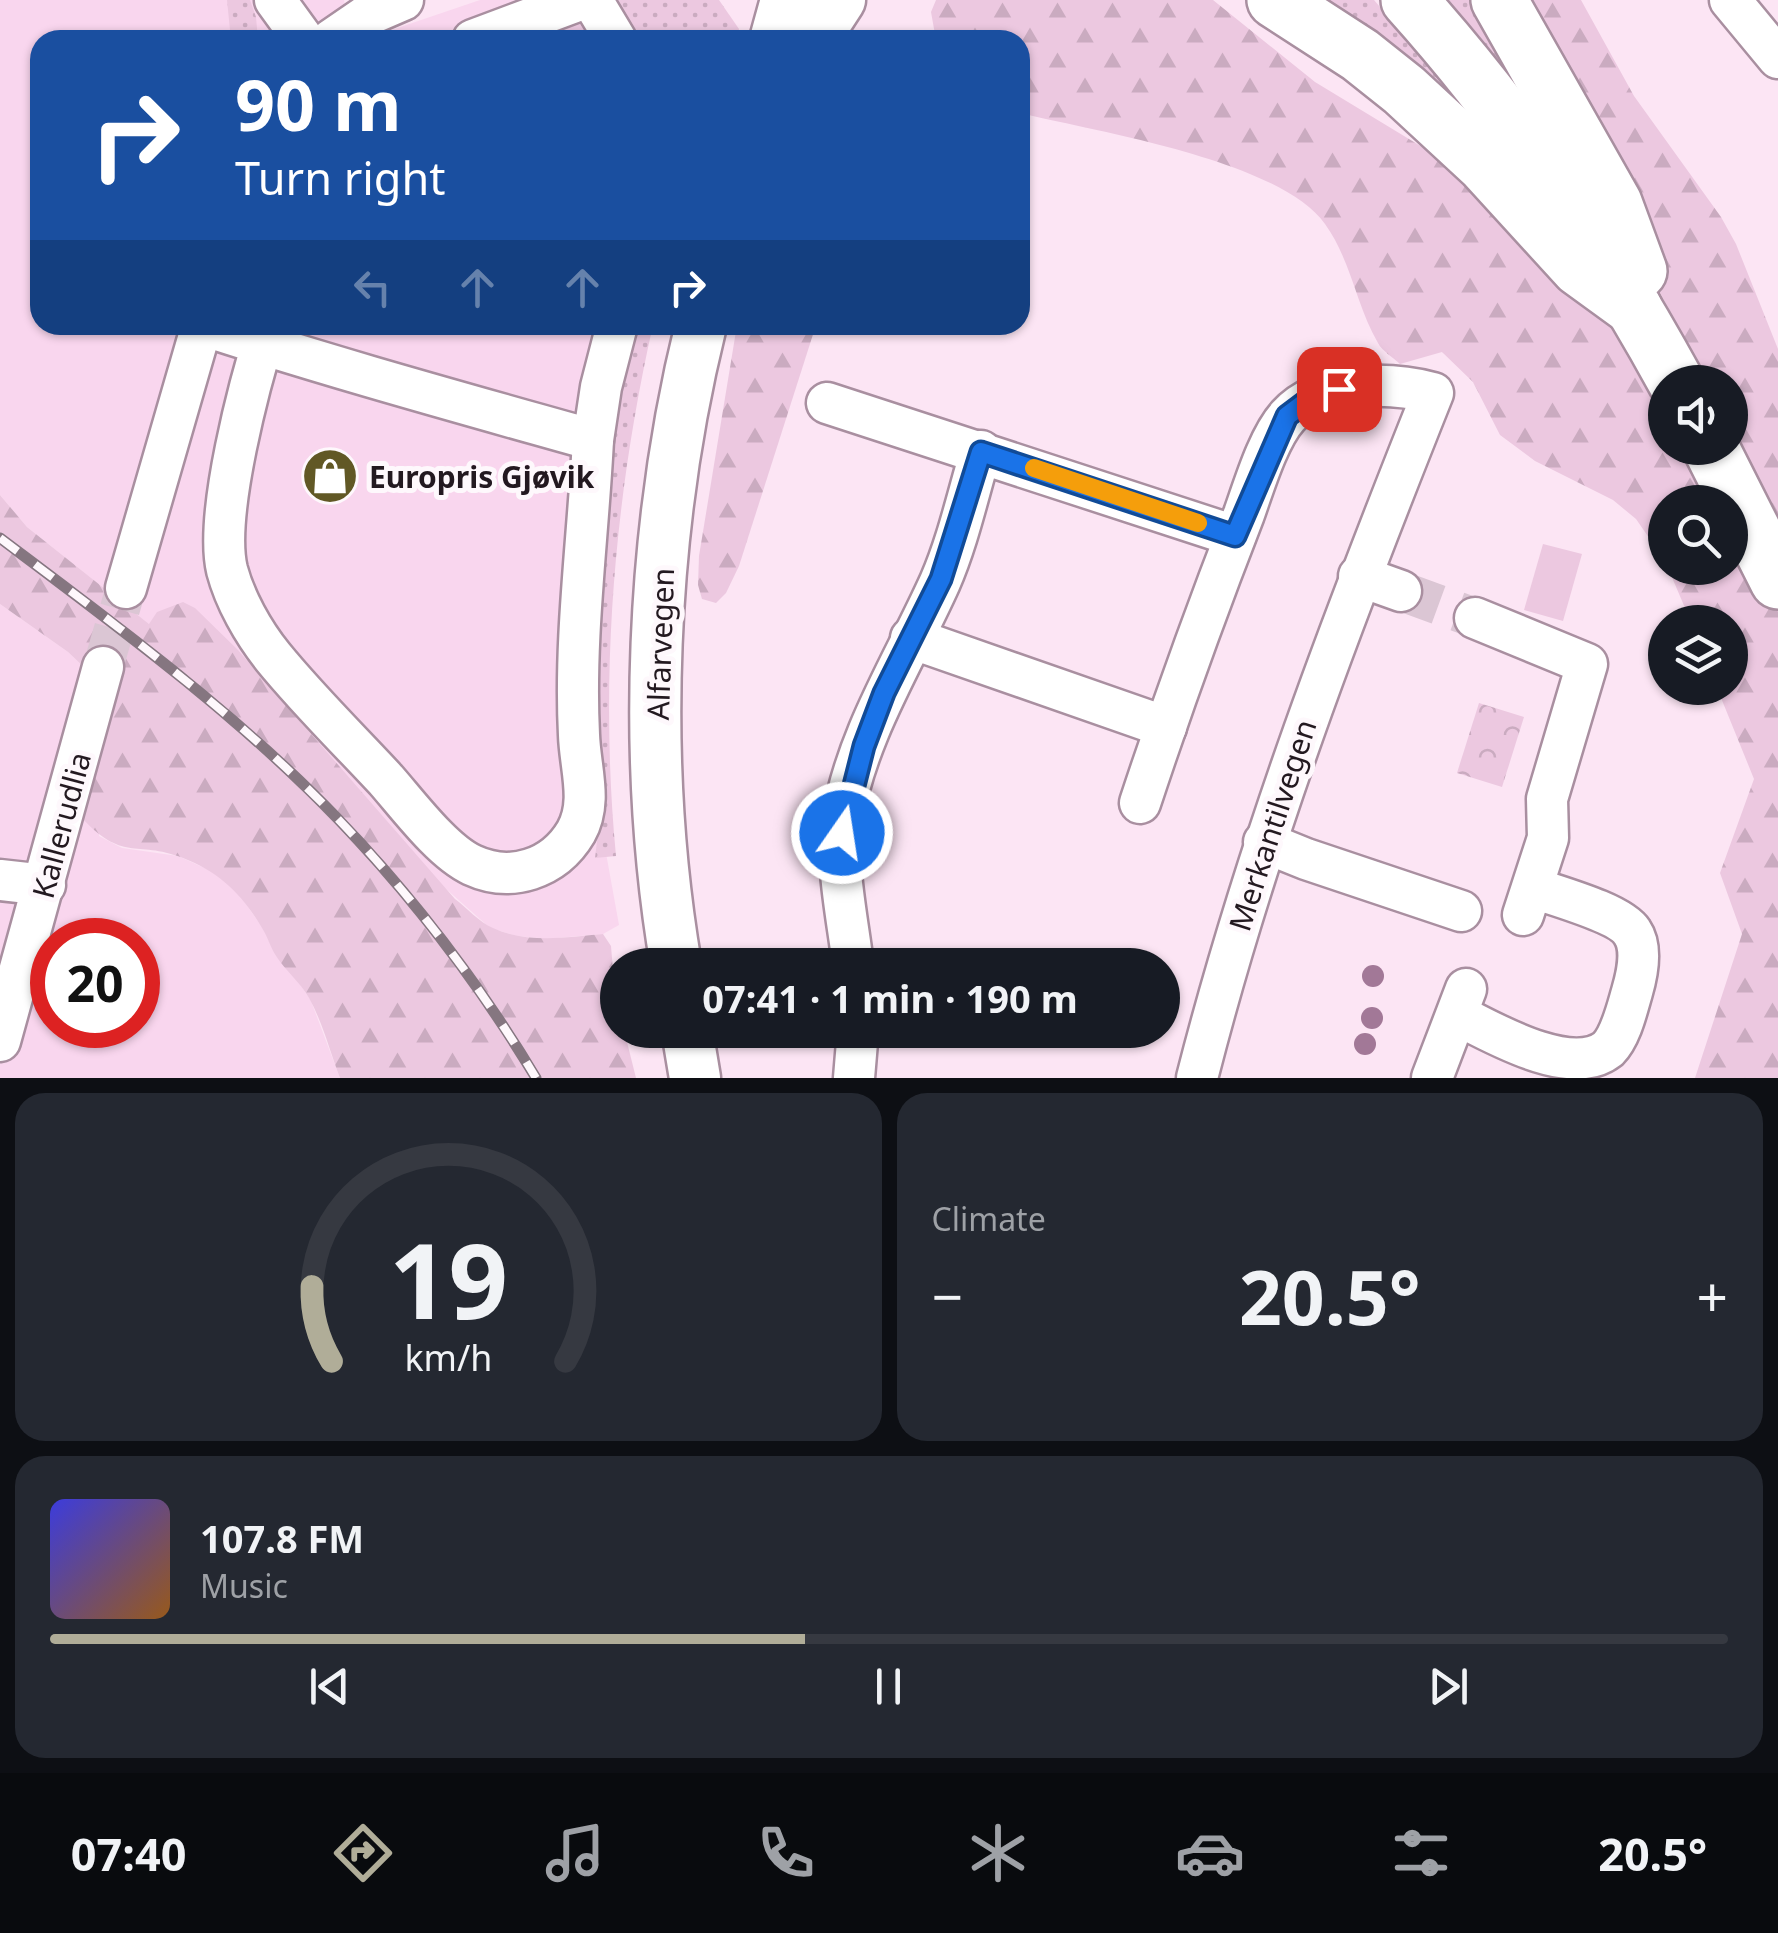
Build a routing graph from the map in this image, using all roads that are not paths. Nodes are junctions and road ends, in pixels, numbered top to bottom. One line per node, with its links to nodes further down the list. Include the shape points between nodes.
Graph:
1 (275, 0): 11 (street)
2 (403, 0): 12 (street)
3 (580, 0): 13 (street)
4 (592, 0): 14 (street)
5 (786, 0): 15 (main road)
6 (840, 0): 16 (main road)
7 (1275, 0): 18 (highway, via 1404,90 1484,164 1579,268)
8 (1409, 0): 18 (highway, via 1518,131)
9 (1499, 0): 24 (highway, via 1614,203)
10 (1730, 0): 17 (street)
11 (297, 30)
12 (346, 30)
13 (500, 30)
14 (610, 30)
15 (778, 30)
16 (820, 30)
17 (1778, 58)
18 (1634, 308): 23 (highway)
19 (199, 335): 32 (street)
20 (265, 335): 26 (street); 26 (street, via 226,507 223,548 238,596 273,656 406,802 469,864 490,871 531,870 551,860 577,830 584,809 578,619)
21 (615, 335): 26 (street)
22 (698, 335): 43 (main road, Alfarvegen, via 671,480 656,650 660,826)
23 (1667, 365)
24 (1668, 365)
25 (827, 403): 27 (street)
26 (593, 440)
27 (981, 452): 29 (street); 35 (street, via 941,579)
28 (1720, 465): 31 (highway)
29 (1235, 536): 30 (street, Merkantilvegen, via 1287,416 1311,398 1401,384 1433,393); 37 (street)
30 (1360, 576): 33 (street); 39 (street, Merkantilvegen)
31 (1778, 582)
32 (126, 588)
33 (1401, 591)
34 (1475, 618): 51 (street, via 1587,664 1547,799 1548,838 1529,901 1618,921 1632,932 1639,954 1622,1024 1608,1049 1589,1058 1554,1060 1517,1045 1462,1002)
35 (912, 638): 37 (street); 44 (street, via 884,693 842,820)
36 (103, 667): 41 (street, Kallerudlia)
37 (1166, 726): 38 (street)
38 (1140, 804)
39 (1264, 842): 42 (street); 50 (street, Merkantilvegen)
40 (0, 880): 41 (street)
41 (46, 884): 45 (street, Kallerudlia)
42 (1461, 910)
43 (674, 948)
44 (850, 948)
45 (0, 1041)
46 (689, 1048): 48 (main road)
47 (856, 1048): 49 (street)
48 (695, 1078)
49 (854, 1078)
50 (1197, 1078)
51 (1432, 1078)

